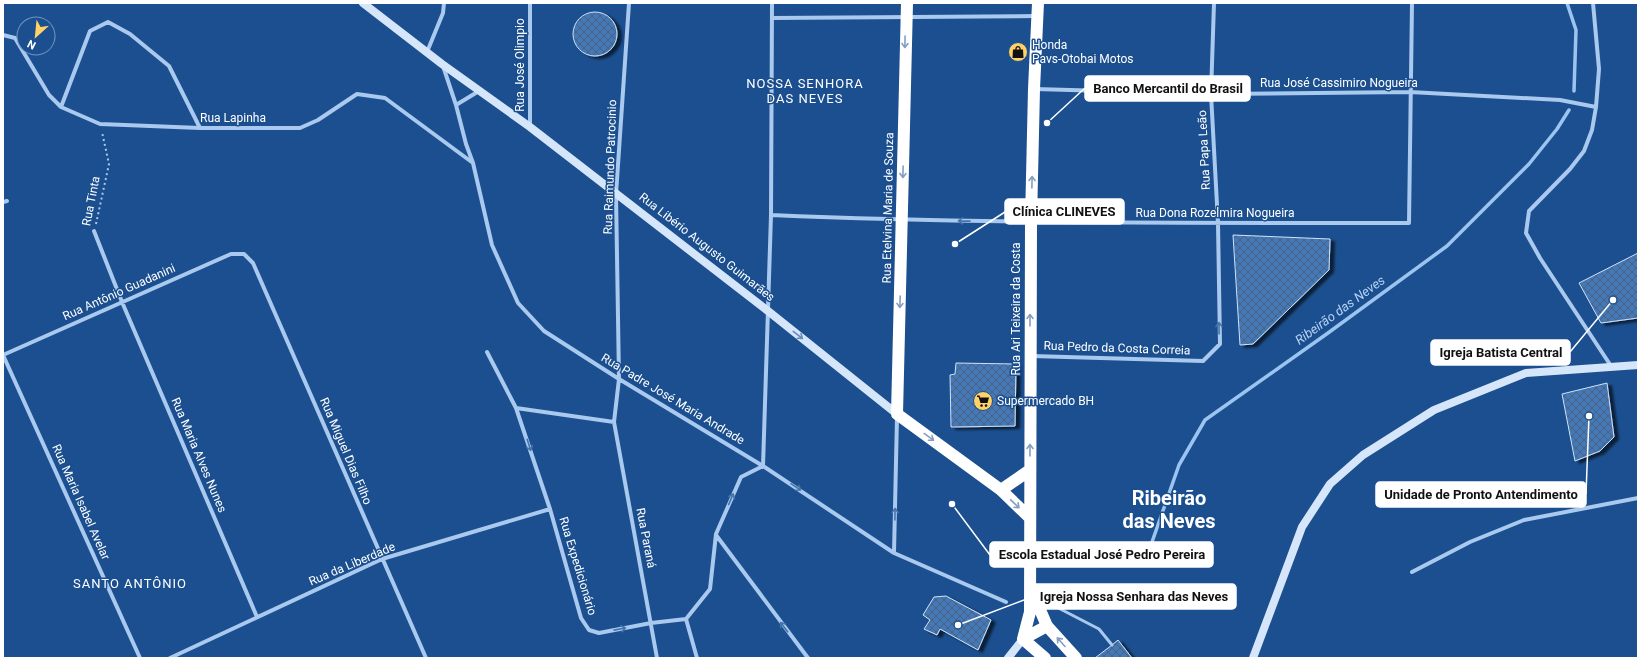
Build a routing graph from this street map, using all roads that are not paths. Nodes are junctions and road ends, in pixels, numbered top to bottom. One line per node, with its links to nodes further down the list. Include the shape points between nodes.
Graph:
1 (363, 3): 15 (street, Rua Libério Augusto Guimarães)
2 (444, 3): 15 (street, via 443,13)
3 (530, 3): 24 (street, Rua José Olimpio)
4 (629, 3): 27 (street, Rua Raimundo Patrocinio)
5 (772, 3): 13 (street)
6 (907, 3): 12 (highway, Rua Etelvina Maria de Souza)
7 (1038, 3): 11 (highway, Rua Ari Teixeira da Costa)
8 (1214, 3): 20 (street, Rua Papa Leão)
9 (1412, 3): 19 (street)
10 (1593, 3): 23 (street, via 1599,69)
11 (1037, 16): 12 (street); 17 (highway, Rua Ari Teixeira da Costa)
12 (906, 17): 13 (street); 29 (highway, Rua Etelvina Maria de Souza, one-way to 29)
13 (772, 18): 28 (street)
14 (3, 34): 22 (street, Rua Lapinha, via 15,38 49,95)
15 (427, 52): 16 (street, Rua Libério Augusto Guimarães)
16 (442, 64): 18 (street, Rua Libério Augusto Guimarães); 21 (street, Rua Padre José Maria Andrade)
17 (1034, 89): 20 (street, Rua José Cassimiro Nogueira); 30 (highway, Rua Ari Teixeira da Costa, one-way to 17)
18 (480, 91): 21 (street); 24 (street, Rua Libério Augusto Guimarães)
19 (1410, 92): 20 (street, Rua José Cassimiro Nogueira); 23 (street, Rua José Cassimiro Nogueira, via 1560,100); 31 (street, Rua Dona Rozelmira Nogueira, via 1409,223)
20 (1211, 94): 31 (street, Rua Papa Leão)
21 (456, 105): 26 (street, Rua Padre José Maria Andrade)
22 (61, 107): 25 (street, Rua Lapinha, via 100,124); 25 (street, via 90,31 108,22 130,34 170,66)
23 (1596, 107): 41 (street, via 1592,130 1584,151 1529,211 1526,232 1540,258)
24 (530, 127): 27 (street, Rua Libério Augusto Guimarães)
25 (200, 128): 26 (street, Rua Lapinha, via 300,128 318,120 357,94 385,98)
26 (473, 163): 42 (street, Rua Padre José Maria Andrade, via 492,245 518,303 544,331)
27 (616, 194): 35 (street, Rua Libério Augusto Guimarães); 42 (street, Rua Raimundo Patrocinio)
28 (770, 215): 29 (street, Rua Dona Rozelmira Nogueira); 35 (street)
29 (903, 220): 30 (street, Rua Dona Rozelmira Nogueira, one-way to 29); 44 (highway, Rua Etelvina Maria de Souza, one-way to 44)
30 (1031, 221): 31 (street, Rua Dona Rozelmira Nogueira); 38 (highway, Rua Ari Teixeira da Costa, one-way to 30)
31 (1218, 223): 39 (street, Rua Papa Leão, one-way to 31, via 1220,344)
32 (94, 231): 34 (street, Rua Tinta)
33 (244, 254): 34 (street, Rua Antônio Guadanini, via 231,254); 54 (street, Rua Miguel Dias Filho, via 253,263)
34 (122, 302): 37 (street, Rua Antônio Guadanini); 58 (street, Rua Maria Alves Nunes)
35 (768, 311): 44 (street, Rua Libério Augusto Guimarães, one-way to 44); 46 (street)
36 (487, 352): 43 (street, Rua Expedicionário)
37 (3, 355): 64 (street, Rua Maria Isabel Avelar)
38 (1030, 356): 39 (street, Rua Pedro da Costa Correia); 47 (highway, Rua Ari Teixeira da Costa, one-way to 38)
39 (1203, 361)
40 (1638, 365): 41 (street)
41 (1611, 366): 73 (street, via 1526,373 1434,410 1363,455 1330,484 1302,527)
42 (618, 379): 45 (street, Rua Paraná); 46 (street, Rua Padre José Maria Andrade)
43 (516, 408): 45 (street); 50 (street, Rua Expedicionário, one-way to 50)
44 (897, 414): 48 (highway, Rua Libério Augusto Guimarães, one-way to 48); 53 (street, one-way to 44)
45 (614, 422): 60 (street, Rua Paraná)
46 (763, 466): 52 (street, one-way to 46, via 741,477); 53 (street, Rua Padre José Maria Andrade, one-way to 53)
47 (1030, 470): 48 (highway); 51 (highway, Rua Ari Teixeira da Costa)
48 (1001, 490): 51 (highway, Rua Libério Augusto Guimarães, one-way to 51)
49 (1638, 498): 55 (street, via 1524,520 1470,542)
50 (550, 509): 54 (street, Rua da Liberdade); 60 (street, Rua Expedicionário, one-way to 60, via 581,618 589,630 599,633)
51 (1029, 517): 56 (highway, Rua Ari Teixeira da Costa)
52 (716, 534): 59 (street, via 710,589); 69 (street, one-way to 52)
53 (894, 553): 57 (street, Rua Padre José Maria Andrade)
54 (382, 559): 58 (street, Rua da Liberdade); 66 (street, Rua Miguel Dias Filho)
55 (1412, 572)
56 (1032, 590): 61 (highway); 62 (highway, Rua Ari Teixeira da Costa, via 1030,613); 63 (lane, via 1099,629)
57 (1006, 602)
58 (257, 617): 65 (street, Rua da Liberdade)
59 (686, 619): 60 (street, Rua Expedicionário); 68 (street)
60 (651, 623): 67 (street, Rua Paraná)
61 (1047, 626): 62 (highway); 72 (highway, one-way to 61)
62 (1023, 639): 70 (street); 71 (highway)
63 (1112, 645)
64 (140, 658)
65 (170, 658)
66 (426, 658)
67 (656, 658)
68 (697, 658)
69 (808, 658)
70 (1008, 658)
71 (1045, 658)
72 (1076, 658)
73 (1253, 658)

